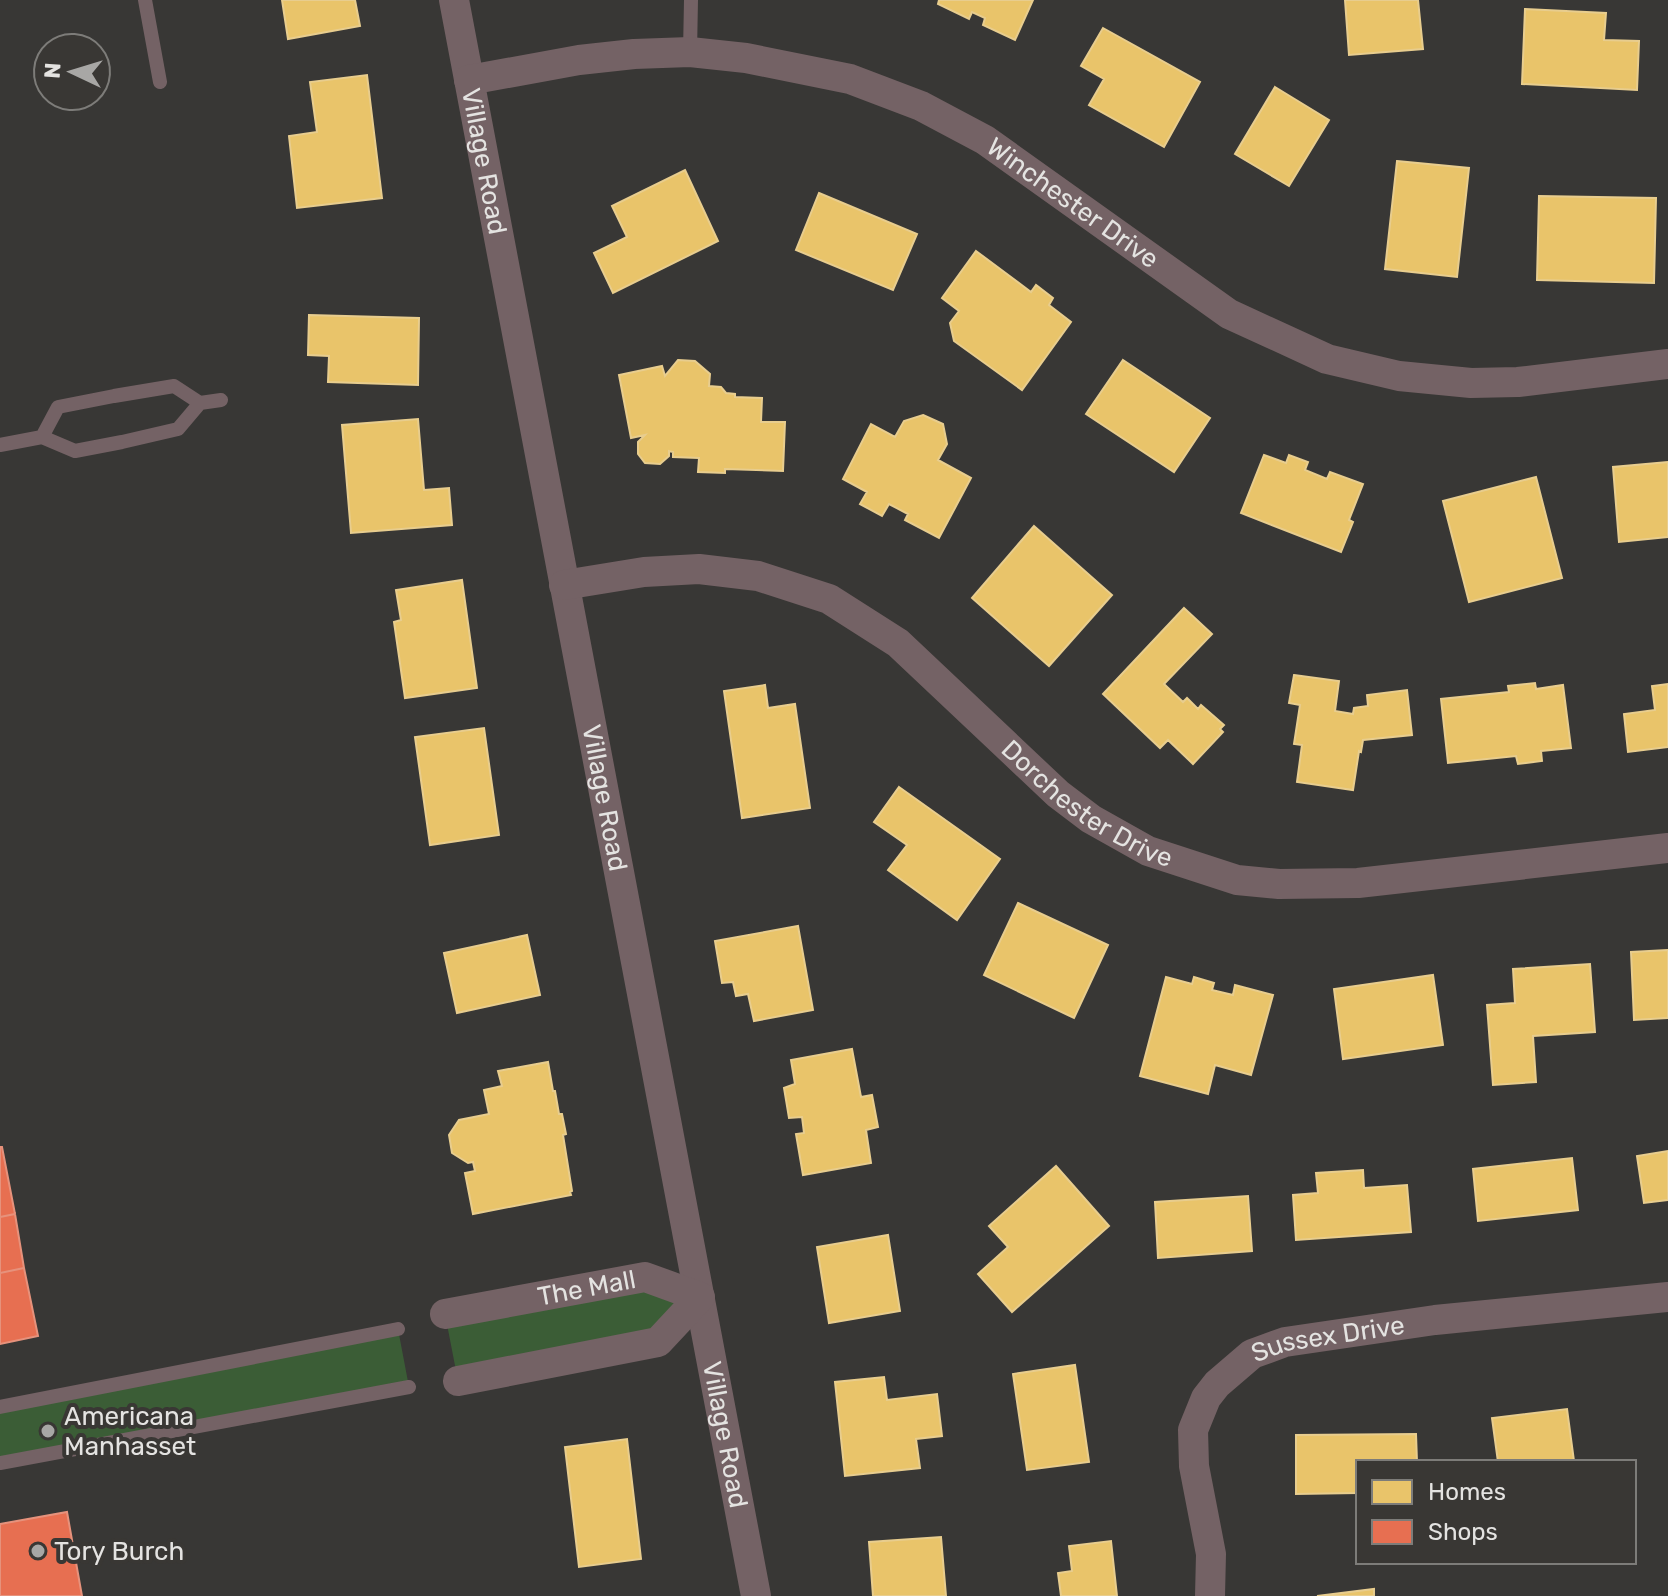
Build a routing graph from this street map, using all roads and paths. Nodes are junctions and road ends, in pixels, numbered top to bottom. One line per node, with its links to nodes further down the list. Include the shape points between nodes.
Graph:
1 (145, 0): 6 (lane)
2 (454, 0): 5 (street, Village Road)
3 (691, 0): 4 (lane)
4 (690, 52): 5 (street, Winchester Drive, via 579,60); 7 (street, Winchester Drive, via 850,79 921,106 985,140 1229,314 1327,359 1399,376 1471,383)
5 (469, 80): 12 (street, Village Road)
6 (160, 82)
7 (1668, 364)
8 (221, 400): 9 (lane)
9 (200, 403): 10 (lane, via 178,429 122,442 75,451); 10 (lane, via 174,386 58,407)
10 (42, 437): 11 (lane)
11 (0, 445)
12 (564, 585): 13 (street, Dorchester Drive, via 699,569 758,576 829,599 898,643 1091,819 1148,851 1237,880 1358,883); 14 (street, Village Road)
13 (1668, 848)
14 (700, 1297): 16 (street, The Mall, via 645,1277); 18 (street, via 658,1342); 22 (street, Village Road)
15 (1668, 1297): 23 (street, Sussex Drive, via 1435,1320 1285,1342 1252,1354 1206,1398 1193,1430 1194,1466 1211,1554)
16 (445, 1314)
17 (398, 1329): 20 (lane)
18 (458, 1381)
19 (409, 1387): 21 (lane)
20 (0, 1407)
21 (0, 1463)
22 (756, 1596)
23 (1210, 1596)

